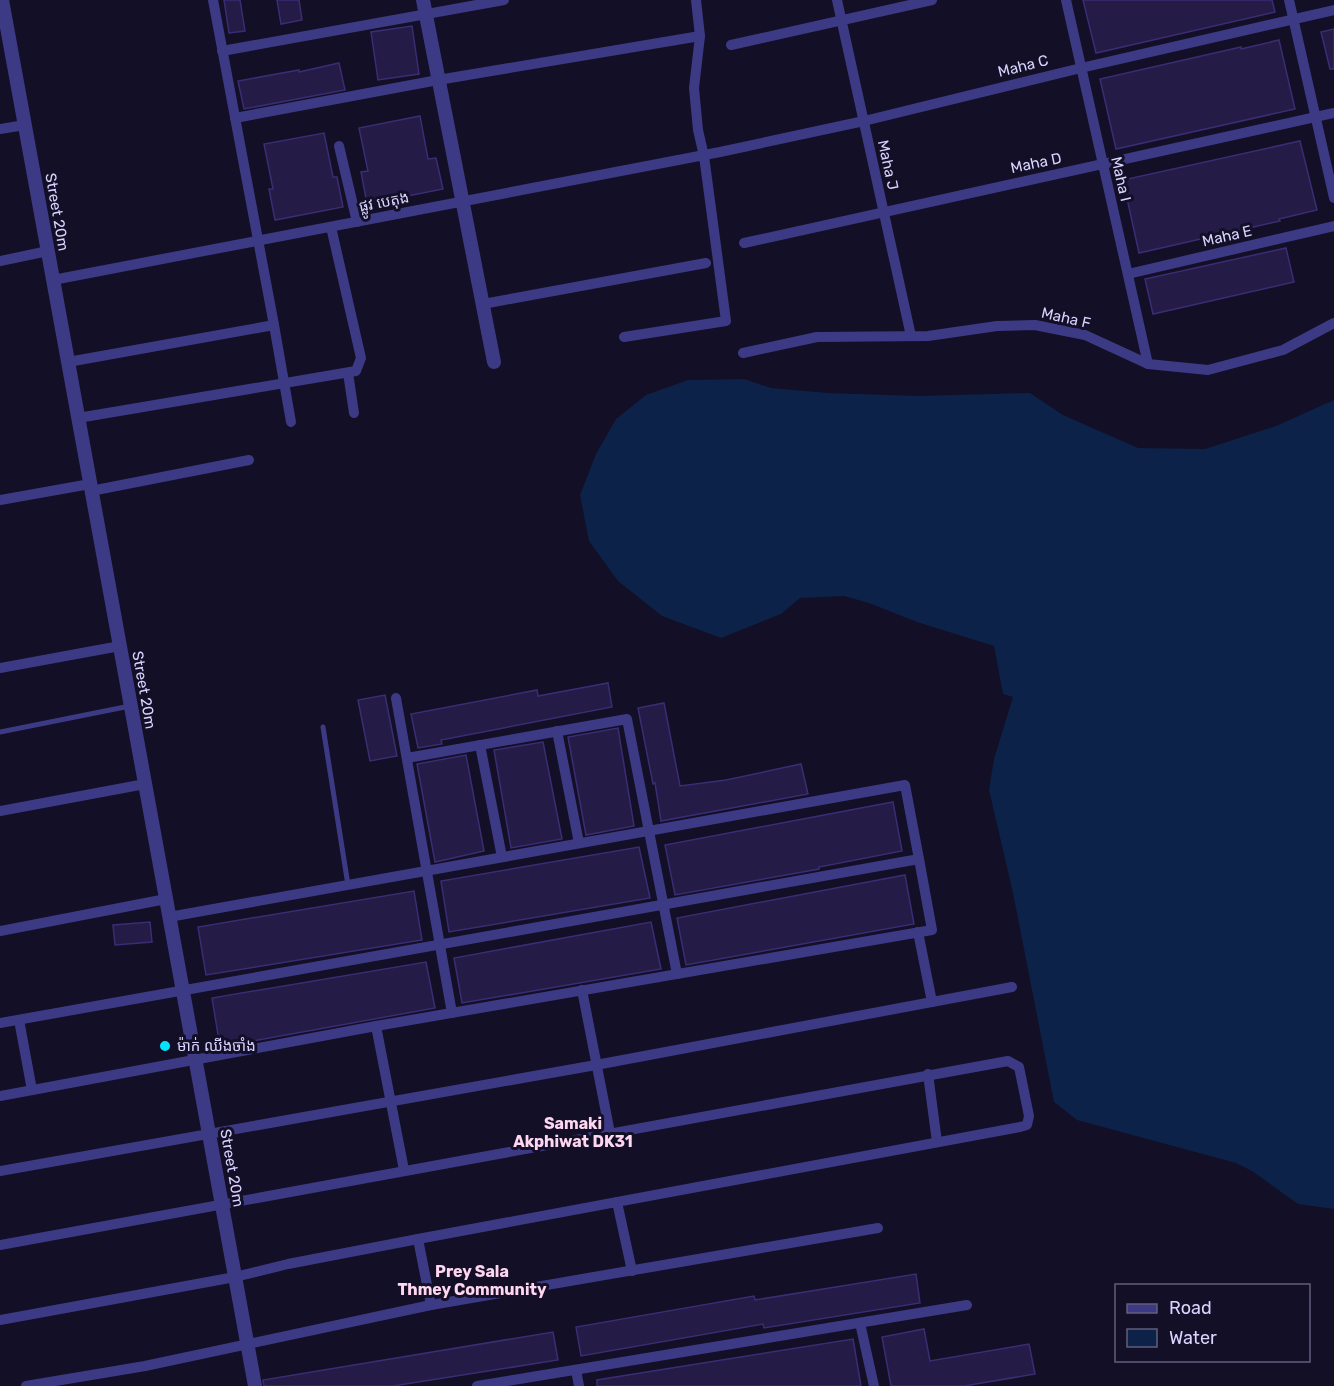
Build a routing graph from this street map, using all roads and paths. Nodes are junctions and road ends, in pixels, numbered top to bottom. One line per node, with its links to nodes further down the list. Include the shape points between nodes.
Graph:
1 (2, 0): 16 (street, Street 20m)
2 (213, 0): 15 (street)
3 (504, 0): 9 (street)
4 (696, 0): 13 (street)
5 (837, 0): 11 (street, Maha J)
6 (932, 0): 11 (street)
7 (1066, 0): 17 (street, Maha I)
8 (1289, 0): 12 (street)
9 (424, 7): 15 (street); 18 (street)
10 (1334, 10): 12 (street, Maha C)
11 (841, 20): 14 (street); 22 (street, Maha J)
12 (1293, 20): 17 (street, Maha C); 20 (street)
13 (700, 36): 18 (street); 27 (street, via 694,88)
14 (731, 45)
15 (222, 51): 21 (street)
16 (7, 64): 23 (street, Street 20m)
17 (1081, 68): 22 (street, Maha C); 28 (street, Maha I)
18 (438, 80): 21 (street); 30 (street)
19 (1334, 113): 20 (street, Maha D)
20 (1315, 117): 28 (street, Maha D); 29 (street)
21 (235, 118): 35 (street)
22 (864, 121): 26 (street, Maha C); 31 (street, Maha J)
23 (25, 124): 24 (street); 37 (street, Street 20m)
24 (0, 129)
25 (339, 146): 32 (street)
26 (720, 152): 27 (street, ផ្លូវ បេតុង)
27 (704, 156): 30 (street, ផ្លូវ បេតុង); 46 (street, via 726,321)
28 (1103, 164): 31 (street, Maha D); 40 (street, Maha I)
29 (1334, 198)
30 (462, 202): 32 (street, ផ្លូវ បេតុង); 42 (street)
31 (884, 213): 36 (street, Maha D); 45 (street, Maha J)
32 (357, 222): 34 (street, ផ្លូវ បេតុង)
33 (1334, 226): 40 (street, Maha E)
34 (331, 227): 35 (street, ផ្លូវ បេតុង); 51 (street, via 361,358 356,371)
35 (258, 241): 41 (street, ផ្លូវ បេតុង); 44 (street)
36 (744, 243)
37 (48, 251): 38 (street); 41 (street, Street 20m)
38 (0, 261)
39 (706, 263): 42 (street)
40 (1128, 274): 50 (street, Maha I)
41 (53, 280): 48 (street, Street 20m)
42 (483, 304): 49 (street)
43 (1334, 323): 50 (street, Maha F, via 1283,350 1209,370)
44 (274, 324): 48 (street); 52 (street)
45 (911, 336): 47 (street, Maha F, via 817,337); 50 (street, Maha F, via 1035,325 1085,335)
46 (624, 337)
47 (742, 353)
48 (68, 362): 54 (street, Street 20m)
49 (494, 362)
50 (1148, 364)
51 (348, 373): 52 (street); 53 (street)
52 (283, 382): 54 (street); 55 (street)
53 (354, 413)
54 (78, 418): 57 (street, Street 20m)
55 (291, 422)
56 (249, 460): 57 (street)
57 (91, 488): 58 (street); 59 (street, Street 20m)
58 (0, 500)
59 (120, 646): 60 (street); 62 (street, Street 20m)
60 (0, 668)
61 (396, 698): 67 (street)
62 (130, 706): 65 (lane); 68 (street, Street 20m)
63 (323, 727): 75 (lane)
64 (557, 731): 66 (street); 70 (street, via 627,719); 71 (street)
65 (0, 732)
66 (480, 745): 67 (street); 72 (street)
67 (407, 758): 74 (street)
68 (145, 784): 69 (street); 76 (street, Street 20m)
69 (0, 811)
70 (649, 831): 71 (street); 73 (street, via 904,785); 77 (street)
71 (579, 843): 72 (street)
72 (502, 857): 74 (street)
73 (919, 859): 77 (street); 80 (street, via 932,930)
74 (427, 871): 75 (street); 81 (street)
75 (348, 885): 78 (street)
76 (166, 898): 78 (street, Street 20m); 79 (street)
77 (663, 905): 81 (street); 82 (street)
78 (169, 917): 85 (street, Street 20m)
79 (0, 931)
80 (918, 933): 82 (street); 86 (street)
81 (440, 945): 85 (street); 87 (street)
82 (677, 974): 84 (street)
83 (1012, 987): 86 (street)
84 (582, 990): 87 (street); 92 (street)
85 (183, 992): 88 (street); 91 (street, Street 20m)
86 (932, 1002): 92 (street)
87 (452, 1012): 90 (street)
88 (19, 1020): 89 (street); 94 (street)
89 (0, 1023)
90 (376, 1026): 91 (street); 96 (street)
91 (195, 1060): 94 (street); 98 (street, Street 20m)
92 (596, 1065): 96 (street); 97 (street)
93 (928, 1074): 97 (street); 99 (street); 99 (street, via 1008,1061 1019,1067 1029,1116 1027,1125)
94 (32, 1090): 95 (street)
95 (0, 1096)
96 (392, 1100): 98 (street); 100 (street)
97 (610, 1133): 100 (street)
98 (209, 1134): 101 (street); 103 (street, Street 20m)
99 (937, 1142): 102 (street)
100 (404, 1170): 103 (street)
101 (0, 1171)
102 (617, 1202): 105 (street); 107 (street)
103 (222, 1205): 106 (street); 108 (street, Street 20m)
104 (878, 1228): 107 (street)
105 (418, 1239): 108 (street); 109 (street)
106 (0, 1245)
107 (632, 1271): 109 (street)
108 (235, 1277): 111 (street); 113 (street, Street 20m)
109 (431, 1305): 113 (street)
110 (967, 1305): 112 (street)
111 (0, 1320)
112 (860, 1323): 114 (street); 119 (street)
113 (247, 1344): 115 (street); 116 (street, Street 20m)
114 (576, 1370): 117 (street); 118 (street)
115 (26, 1386)
116 (255, 1386)
117 (477, 1386)
118 (579, 1386)
119 (874, 1386)

